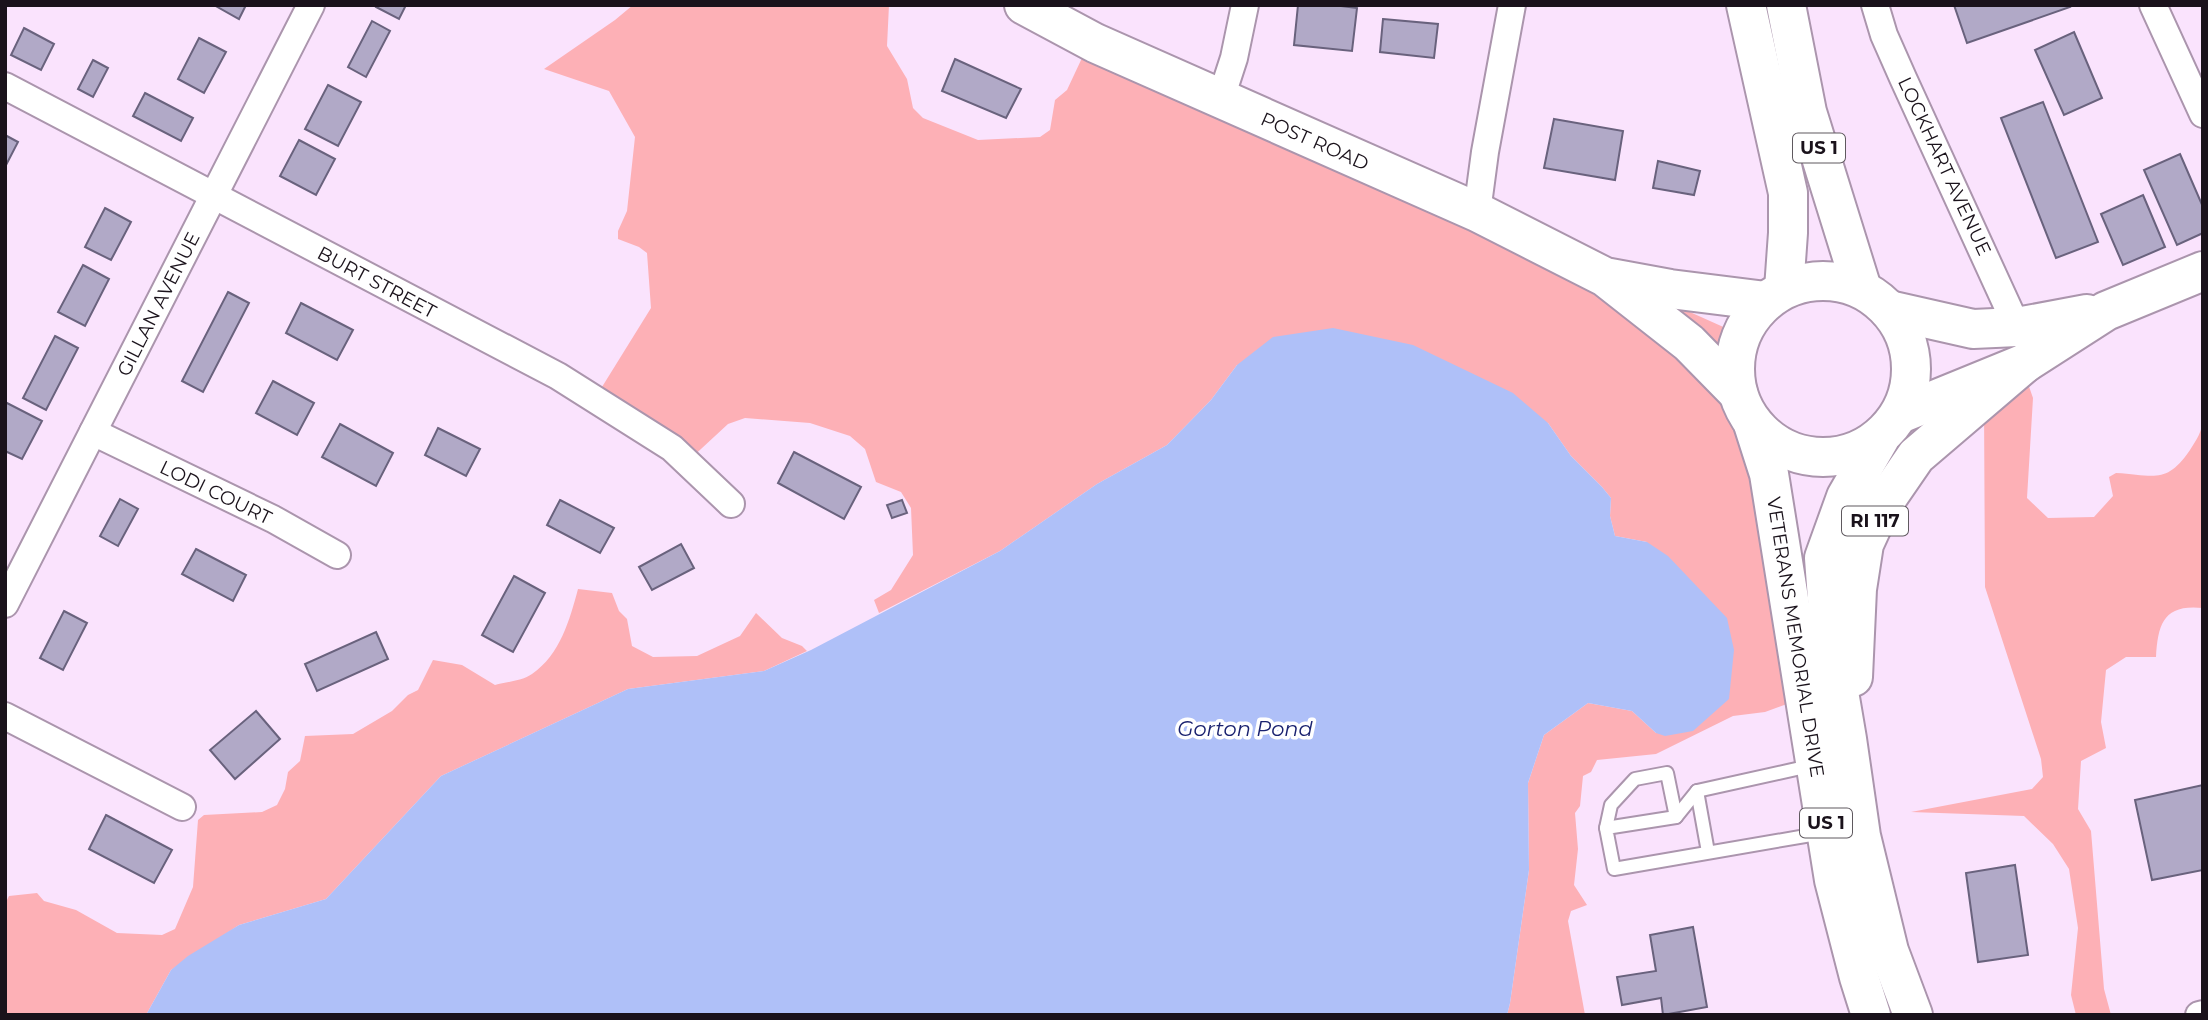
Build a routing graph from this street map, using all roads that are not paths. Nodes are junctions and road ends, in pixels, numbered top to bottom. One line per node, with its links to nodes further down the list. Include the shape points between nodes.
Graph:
1 (311, 5): 12 (street, GILLAN AVENUE)
2 (1024, 5): 10 (main road, POST ROAD, via 1095,43)
3 (1245, 5): 10 (street)
4 (1511, 5): 13 (street)
5 (1746, 5): 16 (main road, US 1, via 1788,193 1788,233)
6 (1786, 5): 17 (main road, US 1, via 1807,112)
7 (1875, 5): 18 (street, LOCKHART AVENUE, via 1884,35)
8 (2153, 5): 11 (street)
9 (5, 86): 12 (street, BURT STREET)
10 (1221, 98): 13 (main road, POST ROAD)
11 (2203, 114)
12 (213, 197): 21 (street, GILLAN AVENUE); 22 (street, BURT STREET, via 558,376 672,449)
13 (1477, 212): 15 (main road, POST ROAD)
14 (2203, 271): 18 (main road, RI 117)
15 (1605, 277): 16 (main road, POST ROAD, via 1670,289); 19 (main road, POST ROAD, via 1689,343)
16 (1775, 295): 17 (main road, POST ROAD, via 1810,281 1836,281); 19 (main road, US 1, via 1749,320 1738,343 1734,368)
17 (1875, 299): 18 (main road); 20 (main road, US 1, via 1904,333 1911,360 1910,388)
18 (2021, 345): 20 (main road); 26 (main road, RI 117, via 1916,456 1881,507 1864,544)
19 (1745, 408): 20 (main road, POST ROAD, via 1774,444 1800,455 1828,458 1855,452); 27 (main road, VETERANS MEMORIAL DRIVE / US 1, via 1769,474)
20 (1890, 426): 26 (main road, VETERANS MEMORIAL DRIVE / US 1, via 1846,497 1824,558 1830,639)
21 (93, 432): 23 (street, LODI COURT); 24 (street, GILLAN AVENUE)
22 (731, 505)
23 (337, 555)
24 (5, 604)
25 (5, 716): 29 (street)
26 (1847, 739): 35 (main road, VETERANS MEMORIAL DRIVE / US 1, via 1861,836 1889,951)
27 (1816, 765): 28 (lane); 32 (main road, VETERANS MEMORIAL DRIVE / US 1)
28 (1697, 790): 30 (lane); 33 (lane)
29 (182, 807)
30 (1676, 817): 31 (lane); 31 (lane, via 1667,773 1635,779 1611,805)
31 (1606, 828): 33 (lane, via 1614,869)
32 (1827, 832): 33 (lane); 34 (main road, VETERANS MEMORIAL DRIVE / US 1, via 1834,880)
33 (1708, 852)
34 (1871, 1015)
35 (1913, 1015)

